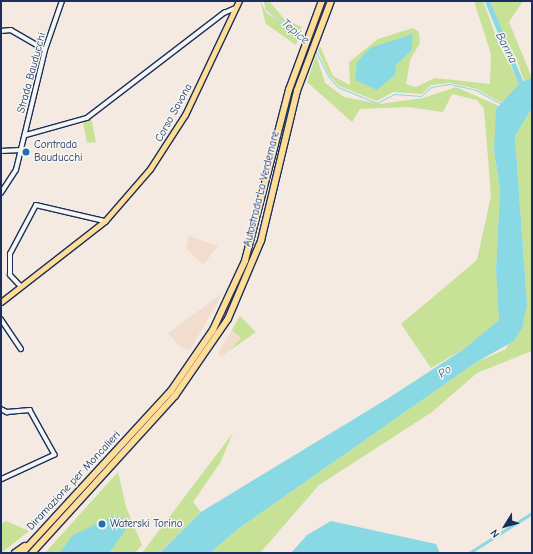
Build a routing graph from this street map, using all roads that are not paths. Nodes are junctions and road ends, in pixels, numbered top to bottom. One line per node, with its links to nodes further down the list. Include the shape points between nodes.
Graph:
1 (62, 1): 7 (street, Strada Bauducchi)
2 (239, 1): 5 (main road, Corso Savona)
3 (322, 1): 18 (highway, Autostrada La Verdemare, via 302,48 254,233 233,290 194,360)
4 (331, 1): 19 (highway, Autostrada La Verdemare, via 314,42 290,117 262,241 245,286 200,365)
5 (236, 8): 8 (street, via 224,13 86,118); 12 (main road, Corso Savona, via 186,115 166,147)
6 (1, 31): 7 (street, via 11,30)
7 (45, 50): 8 (street, Strada Bauducchi)
8 (26, 135): 9 (street, Strada Bauducchi)
9 (21, 150): 10 (street); 11 (street, Strada Bauducchi, via 11,183)
10 (1, 152)
11 (1, 193)
12 (105, 221): 13 (main road, Corso Savona); 13 (street, via 36,205 10,254 10,275)
13 (21, 287): 14 (main road, Corso Savona)
14 (1, 302)
15 (1, 319): 16 (street)
16 (21, 349)
17 (1, 409): 20 (street, via 7,412 30,410 55,455)
18 (142, 423): 22 (highway, Diramazione per Moncalieri)
19 (146, 428): 21 (highway, Diramazione per Moncalieri)
20 (1, 480)
21 (63, 518): 25 (highway, Diramazione per Moncalieri); 26 (highway)
22 (32, 542): 23 (highway); 24 (highway, Diramazione per Moncalieri)
23 (14, 553)
24 (22, 553)
25 (32, 553)
26 (37, 553)

